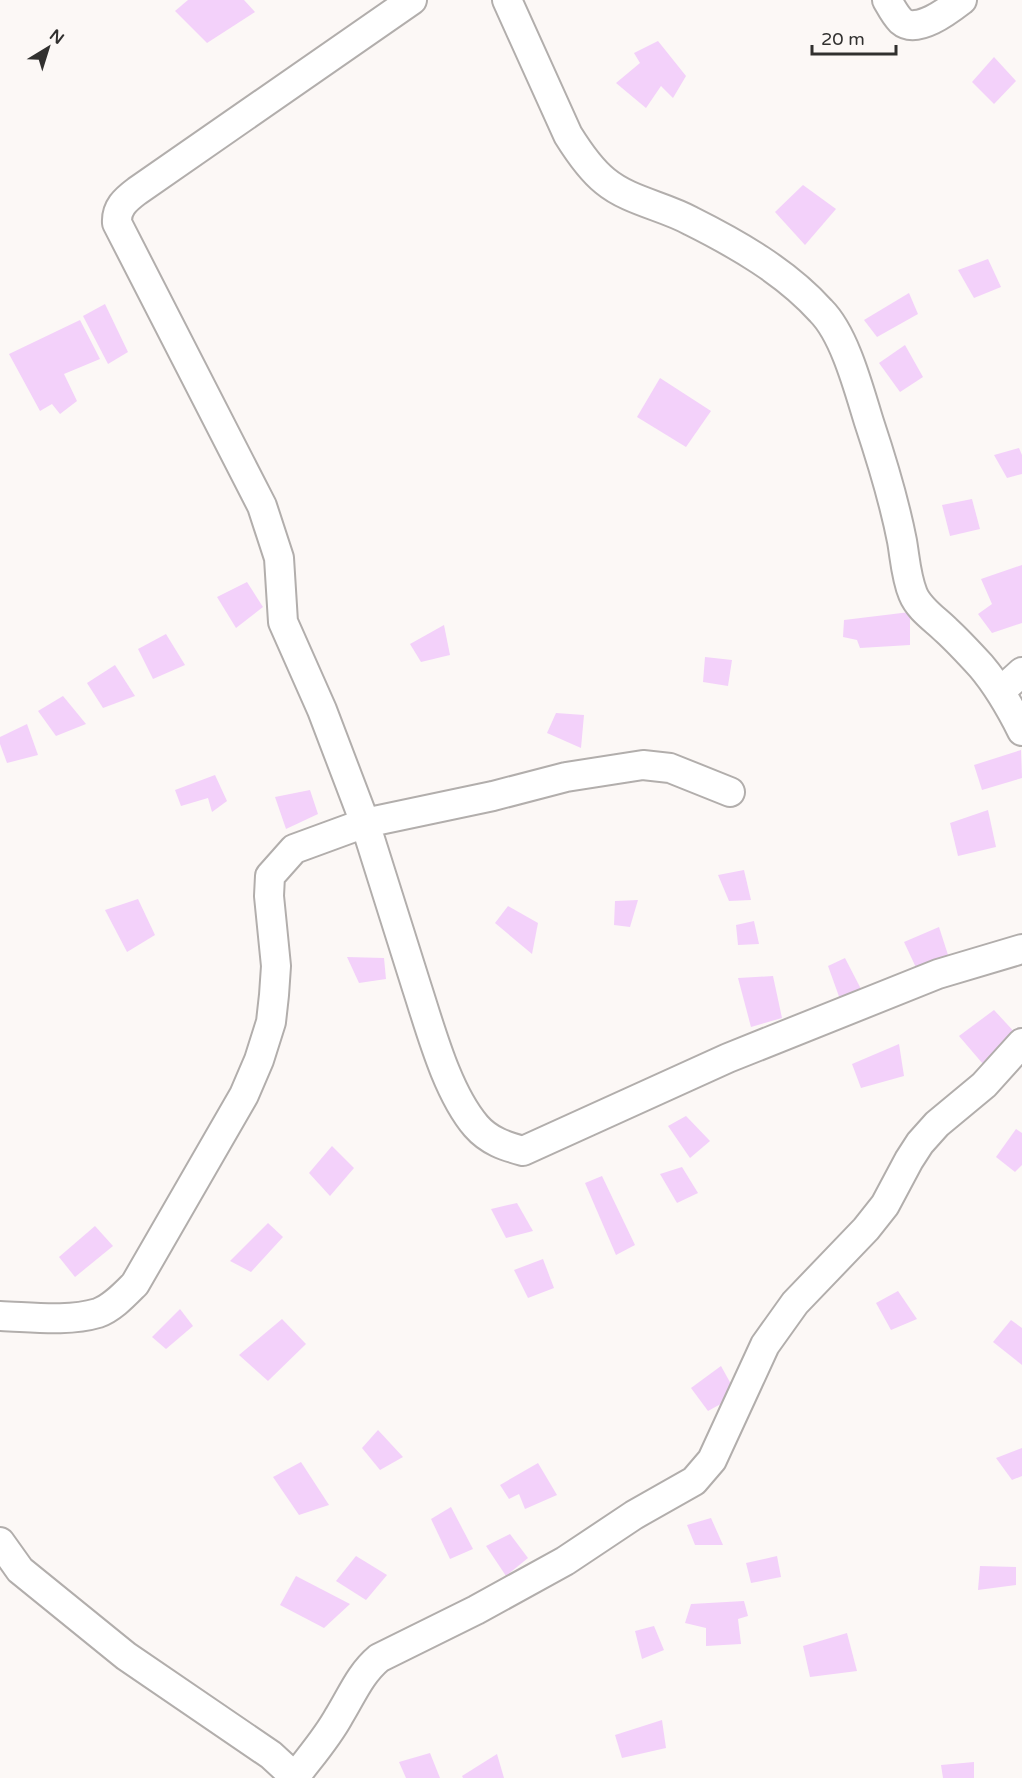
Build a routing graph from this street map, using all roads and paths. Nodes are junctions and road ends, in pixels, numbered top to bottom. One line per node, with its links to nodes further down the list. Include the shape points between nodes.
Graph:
1 (412, 0): 8 (street, via 137,191 116,215 262,506 279,558 283,622)
2 (507, 0): 5 (street, via 568,135 605,181 689,219 749,254 800,290 823,313 838,336 862,398 890,488 914,596 963,648)
3 (887, 0): 4 (street, via 902,22 912,26 943,15)
4 (962, 0)
5 (1012, 681): 6 (street)
6 (1022, 731)
7 (730, 792): 8 (street, via 670,768 642,765 566,777)
8 (365, 823): 9 (street, via 434,1041 456,1095 477,1128 497,1144 523,1151 728,1058 938,974); 11 (street, via 294,849 270,876 268,896 276,966 271,1022 259,1060 244,1095 135,1284 100,1312 75,1317)
9 (1022, 948)
10 (1022, 1043): 13 (street, via 984,1085 920,1143 885,1205 795,1304 765,1346 712,1460 699,1476 555,1567 379,1658 368,1667 339,1717)
11 (0, 1316)
12 (0, 1542): 13 (street, via 20,1570 126,1656 271,1755)
13 (295, 1777)

